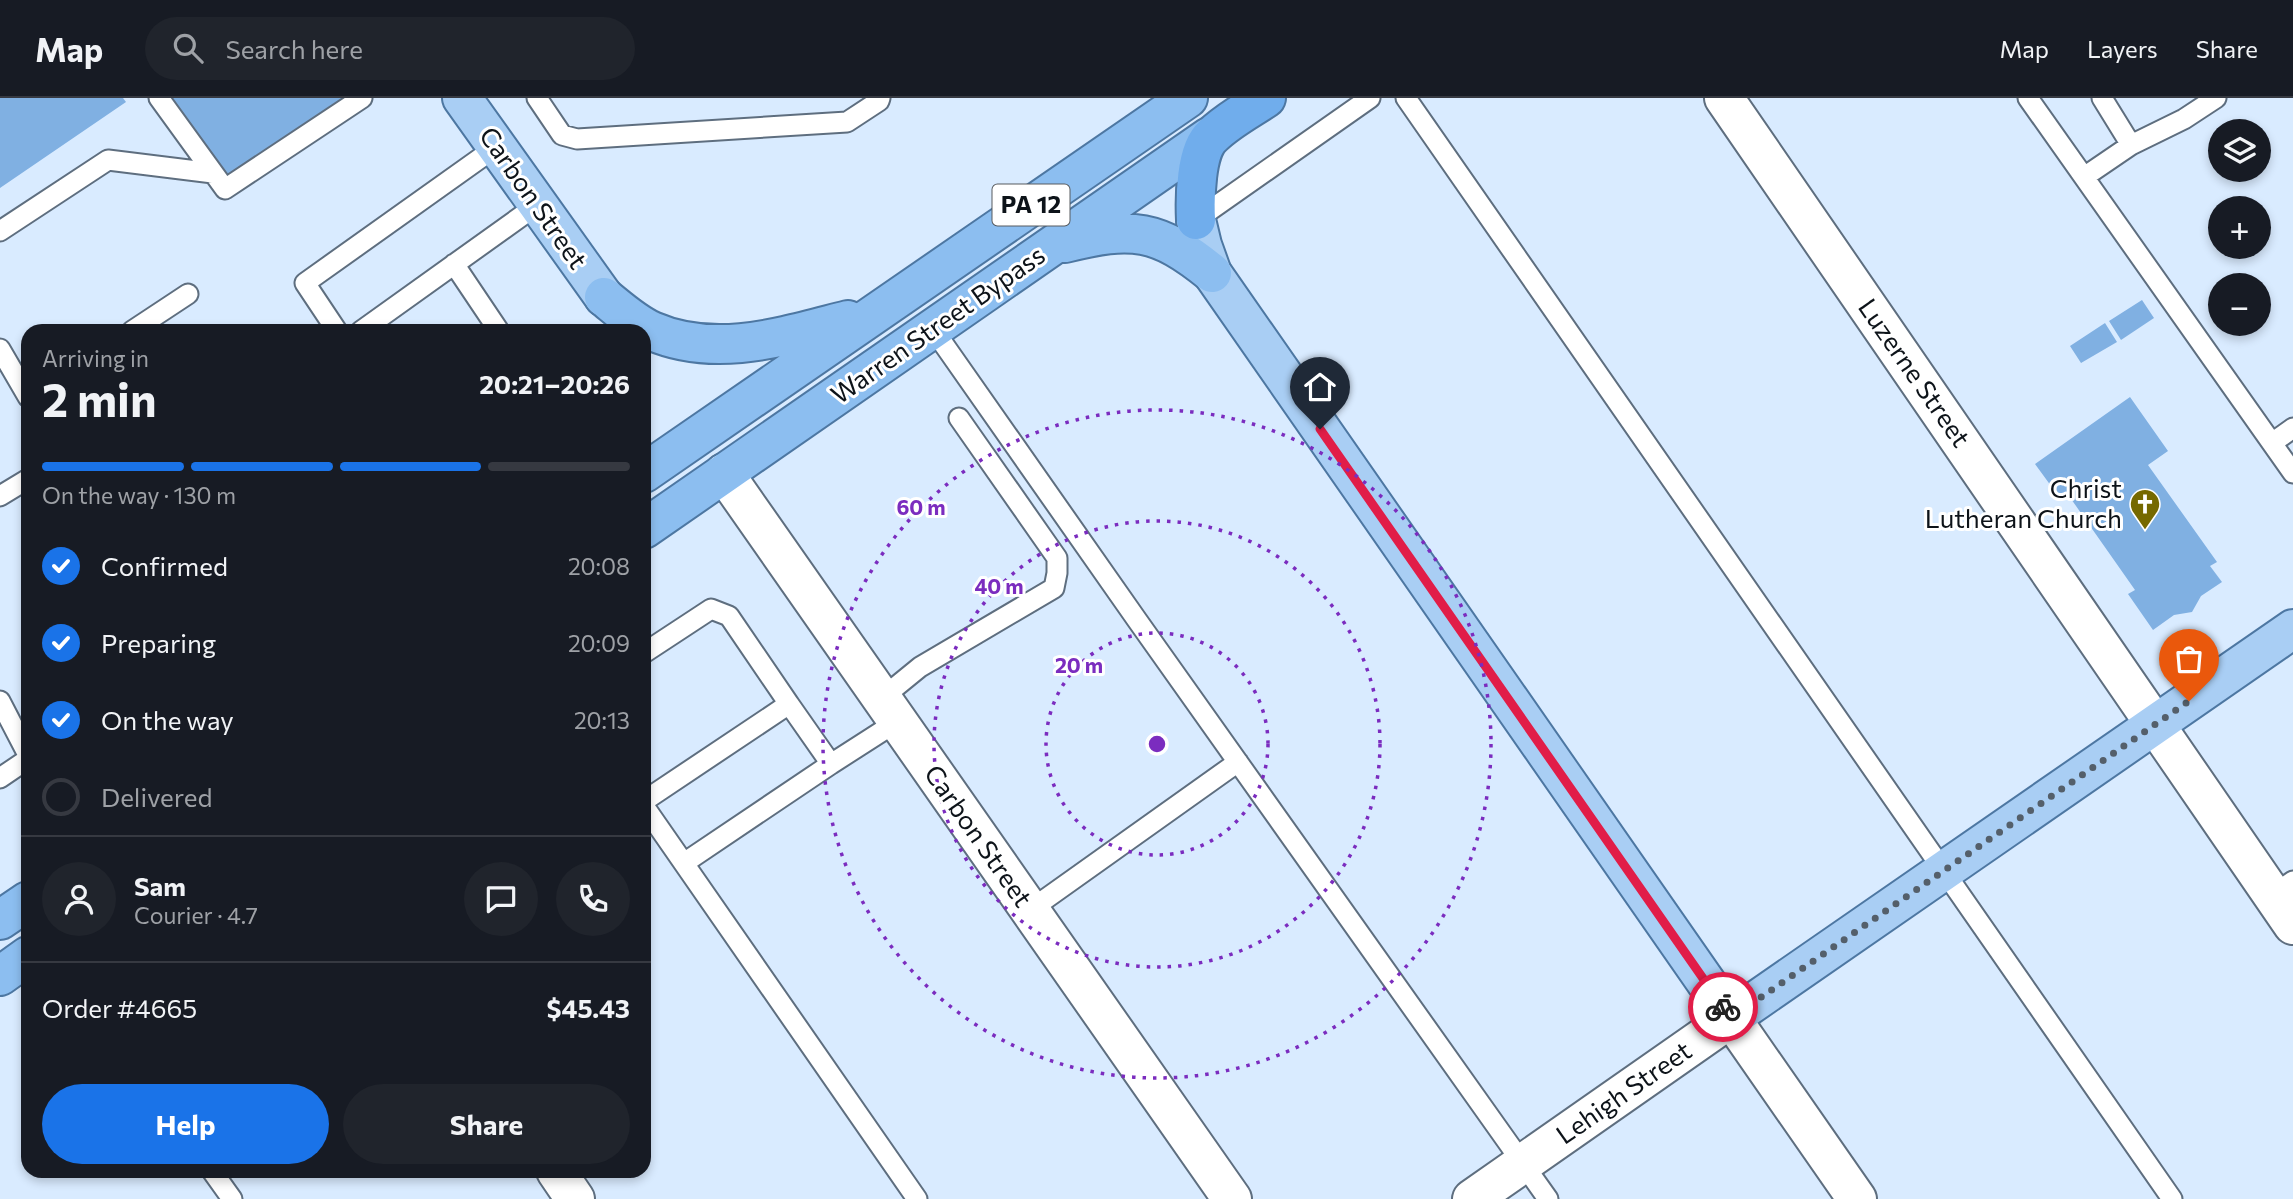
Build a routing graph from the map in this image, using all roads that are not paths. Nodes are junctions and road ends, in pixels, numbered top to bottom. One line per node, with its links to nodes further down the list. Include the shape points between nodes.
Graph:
1 (159, 98): 17 (lane)
2 (362, 98): 17 (lane, via 225,189)
3 (462, 98): 16 (main road, Carbon Street)
4 (537, 98): 5 (lane, via 562,135 577,139 847,122)
5 (880, 98)
6 (1188, 98): 27 (highway, Warren Street Bypass / PA 12)
7 (1266, 98): 14 (highway, Warren Street Bypass / PA 12)
8 (1370, 98): 20 (lane)
9 (1406, 98): 61 (lane)
10 (1724, 98): 52 (street, Luzerne Street)
11 (2028, 98): 18 (lane)
12 (2103, 98): 15 (lane)
13 (2216, 98): 15 (lane)
14 (1209, 137): 20 (highway, via 1198,169); 22 (highway, Warren Street Bypass / PA 12)
15 (2131, 145): 18 (lane)
16 (496, 147): 19 (main road, Carbon Street); 29 (lane, via 305,283)
17 (213, 173): 21 (lane, via 108,160)
18 (2084, 177): 40 (lane)
19 (537, 205): 23 (lane); 26 (main road, Carbon Street)
20 (1196, 220): 24 (main road)
21 (0, 231)
22 (1050, 247): 24 (highway, via 1095,236 1143,234 1185,251); 34 (highway, Warren Street Bypass / PA 12)
23 (454, 264): 30 (lane); 31 (lane)
24 (1212, 273): 66 (main road)
25 (188, 294): 28 (lane)
26 (604, 297): 32 (highway); 33 (highway)
27 (874, 313): 35 (highway, via 761,341 705,344); 41 (highway, Warren Street Bypass / PA 12)
28 (143, 324)
29 (332, 324)
30 (371, 324)
31 (494, 324)
32 (616, 324)
33 (640, 324)
34 (933, 329): 42 (highway, Warren Street Bypass / PA 12); 55 (lane)
35 (651, 331)
36 (2, 358): 37 (lane)
37 (21, 386)
38 (959, 418): 51 (lane, via 1057,558 1054,588 920,667)
39 (2293, 428): 40 (lane)
40 (2272, 443): 43 (lane)
41 (651, 468)
42 (724, 473): 46 (highway, Warren Street Bypass / PA 12); 51 (street, Carbon Street)
43 (2293, 473)
44 (21, 483): 45 (lane)
45 (0, 496)
46 (651, 524)
47 (2293, 629): 52 (main road, Lehigh Street)
48 (651, 648): 50 (lane, via 712,609 729,616)
49 (0, 701): 53 (lane)
50 (789, 704): 56 (lane); 58 (lane)
51 (890, 710): 56 (lane); 64 (street, Carbon Street)
52 (2156, 724): 61 (main road, Lehigh Street); 62 (street, Luzerne Street)
53 (21, 743)
54 (21, 762): 57 (lane)
55 (1238, 762): 64 (lane); 67 (lane)
56 (831, 764): 60 (lane)
57 (0, 778)
58 (651, 799)
59 (651, 814): 60 (lane)
60 (684, 863): 72 (lane)
61 (1944, 871): 66 (main road, Lehigh Street); 77 (lane)
62 (2286, 900)
63 (21, 906): 65 (highway)
64 (1030, 910): 73 (street, Carbon Street)
65 (0, 920)
66 (1731, 1018): 67 (street, Lehigh Street); 76 (street)
67 (1524, 1163): 74 (street, Lehigh Street); 75 (lane)
68 (217, 1178): 70 (lane)
69 (561, 1178): 71 (street)
70 (232, 1199)
71 (575, 1199)
72 (917, 1199)
73 (1232, 1199)
74 (1472, 1199)
75 (1548, 1199)
76 (1857, 1199)
77 (2172, 1199)

